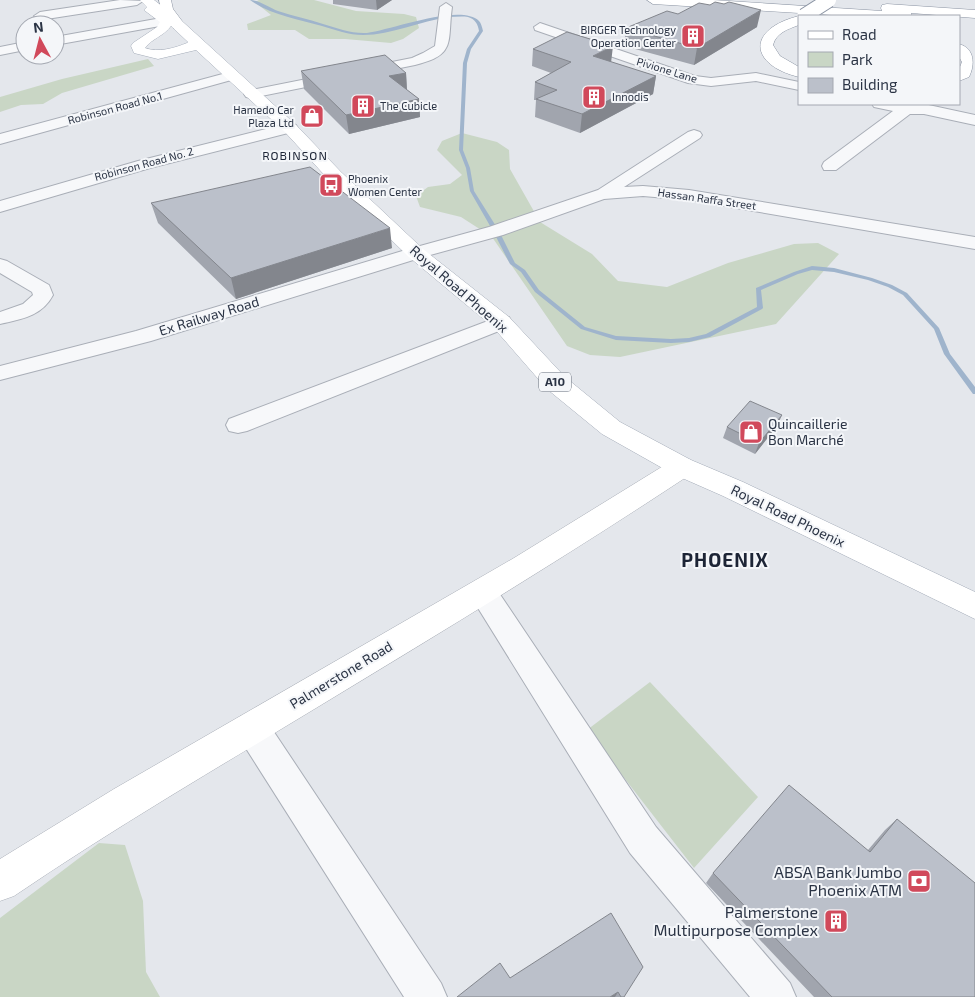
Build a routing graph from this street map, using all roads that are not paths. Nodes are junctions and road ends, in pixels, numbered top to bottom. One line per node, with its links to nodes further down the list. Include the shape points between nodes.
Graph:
1 (137, 0): 10 (street); 18 (main road)
2 (146, 0): 18 (main road, A10)
3 (165, 0): 18 (main road)
4 (653, 0): 7 (main road)
5 (829, 0): 11 (main road, bridge)
6 (894, 0): 9 (main road)
7 (750, 4): 9 (main road); 12 (main road); 13 (main road)
8 (446, 6): 32 (street, via 441,50 433,56)
9 (975, 13)
10 (46, 15)
11 (806, 15)
12 (826, 15)
13 (893, 15)
14 (960, 19): 16 (main road)
15 (798, 20): 26 (main road, via 775,29 765,44 768,53)
16 (975, 20)
17 (798, 21): 25 (main road, via 776,41 776,48 784,60)
18 (172, 23): 20 (street); 22 (main road, A10); 22 (main road, via 142,41 138,50 151,53)
19 (540, 27): 30 (street, Pivione Lane, via 693,80 711,82 756,77)
20 (65, 39)
21 (15, 48): 24 (street)
22 (202, 48): 27 (main road, Royal Road Phoenix / A10)
23 (960, 49): 28 (main road, via 968,62)
24 (0, 51)
25 (798, 67)
26 (798, 72)
27 (230, 76): 32 (main road, Royal Road Phoenix / A10); 38 (street, Robinson Road No.1)
28 (960, 76)
29 (975, 82): 31 (main road)
30 (798, 86)
31 (960, 87)
32 (250, 94): 36 (main road, Royal Road Phoenix / A10)
33 (885, 105): 34 (street)
34 (909, 109): 35 (street); 39 (street)
35 (975, 120)
36 (290, 128): 41 (street, Robinson Road No. 2, via 188,151); 43 (main road, Royal Road Phoenix / A10)
37 (694, 135): 40 (street)
38 (0, 140)
39 (830, 166)
40 (602, 194): 42 (street, Hassan Raffa Street, via 643,191 689,195); 43 (street, Hassan Raffa Street, via 496,231)
41 (0, 208)
42 (975, 243)
43 (416, 253): 46 (main road, Royal Road Phoenix / A10); 47 (street, Ex Railway Road, via 143,336)
44 (0, 265): 45 (street, via 42,289 43,295 33,308)
45 (0, 318)
46 (501, 322): 48 (street); 49 (main road, Royal Road Phoenix / A10, via 556,383 611,428)
47 (0, 373)
48 (238, 425)
49 (682, 466): 50 (main road, Palmerstone Road); 51 (main road, Royal Road Phoenix / A10)
50 (483, 592): 52 (main road, Palmerstone Road); 55 (street, via 643,840)
51 (975, 606)
52 (252, 728): 53 (main road, Palmerstone Road, via 95,820); 54 (street)
53 (0, 882)
54 (427, 997)
55 (776, 997)

